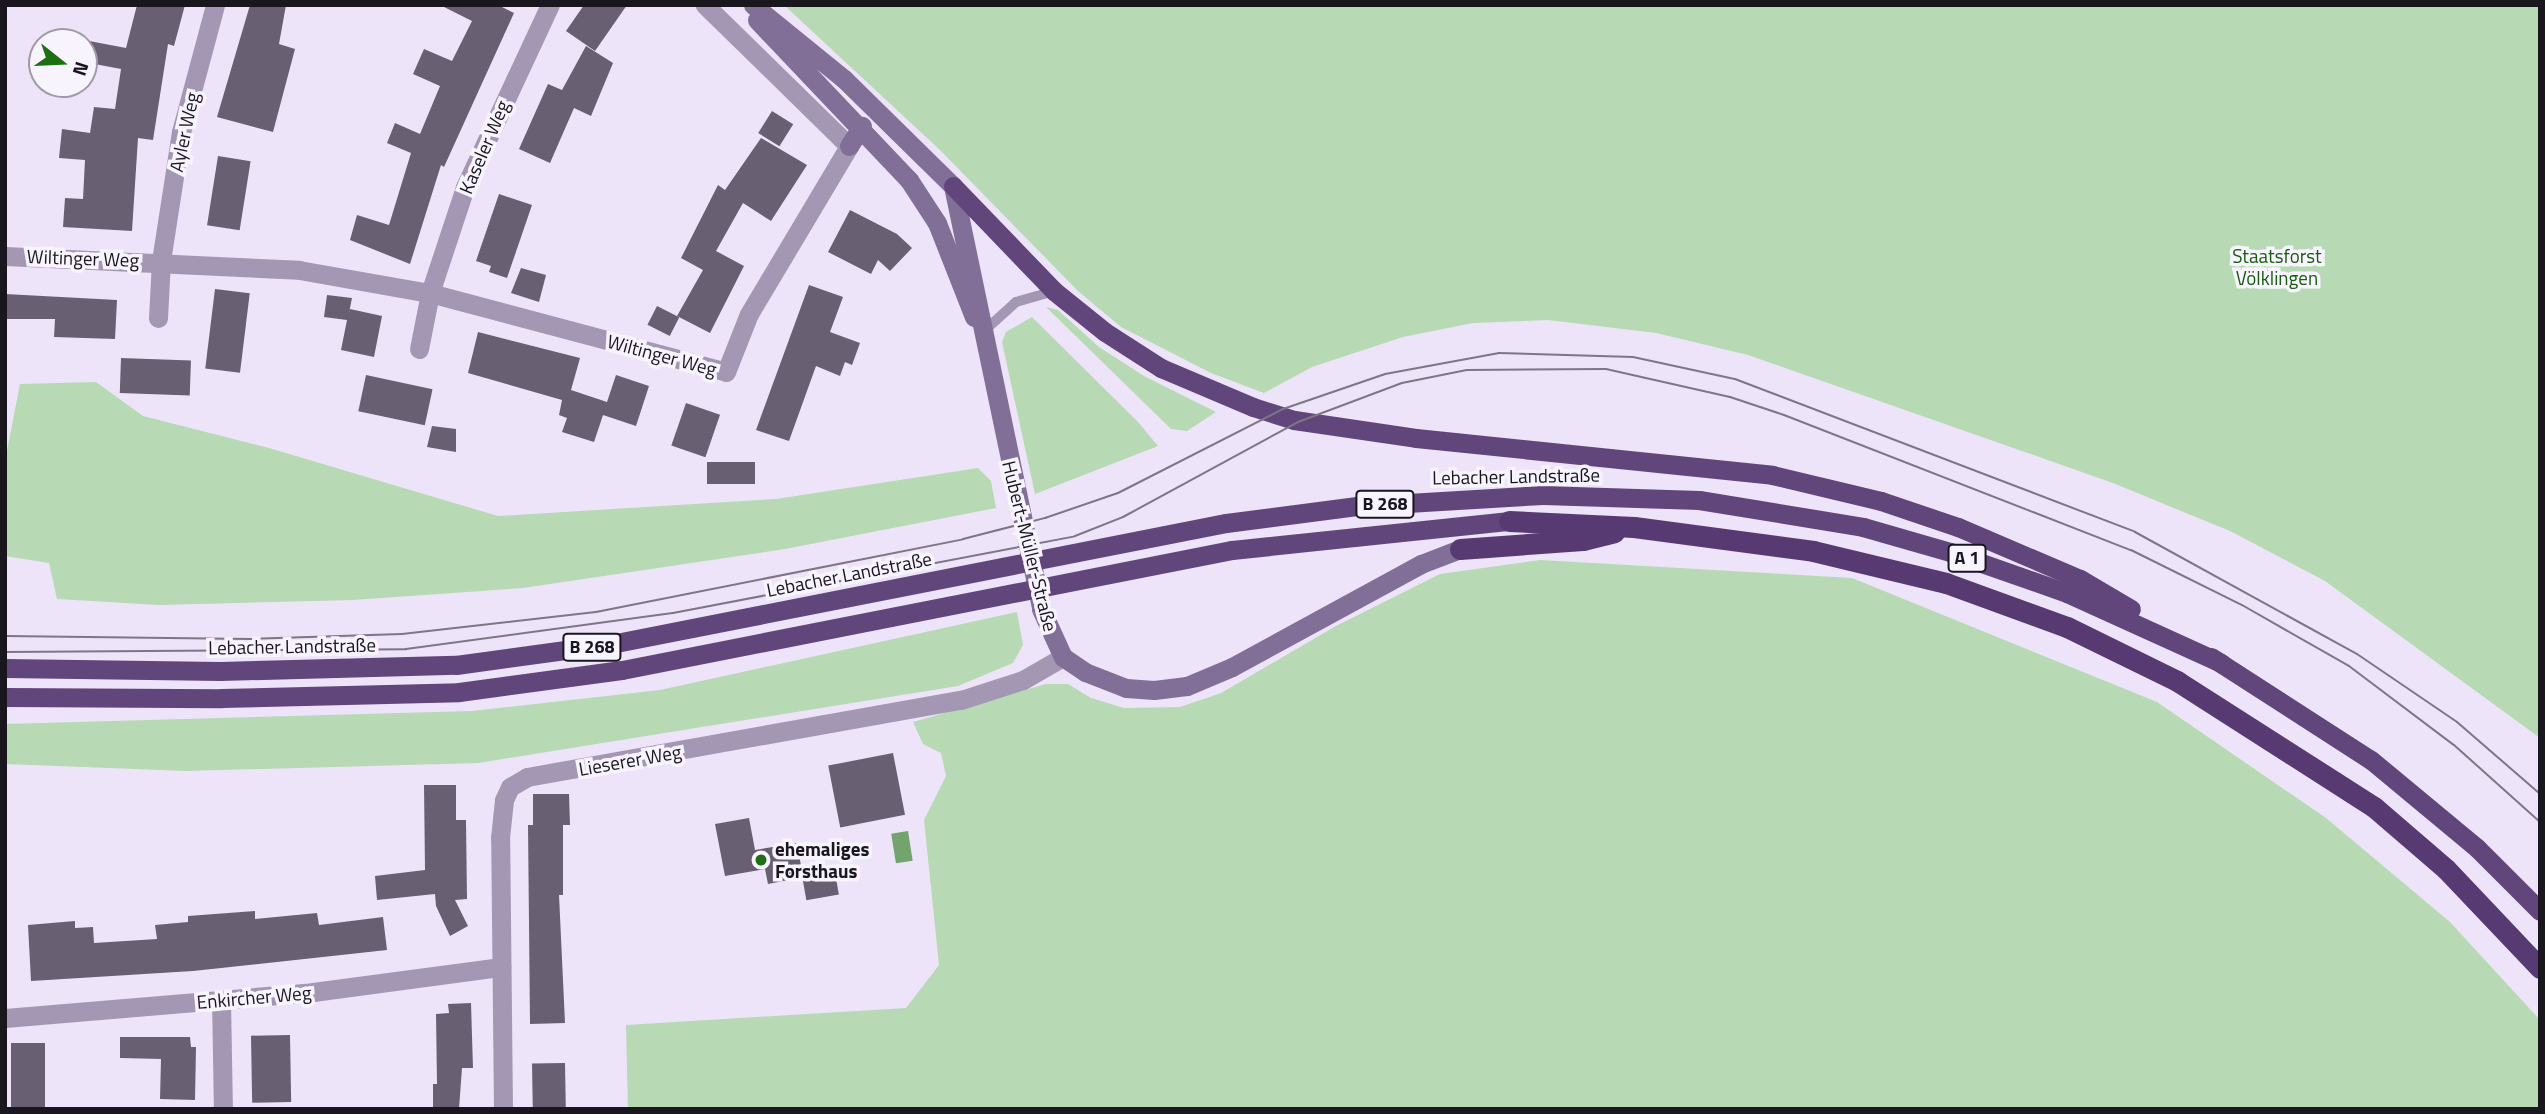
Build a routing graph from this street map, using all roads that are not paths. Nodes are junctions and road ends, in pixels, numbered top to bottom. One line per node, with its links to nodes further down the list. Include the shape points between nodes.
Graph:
1 (215, 5): 10 (street, Ayler Weg, via 181,132)
2 (550, 5): 12 (street, Kaseler Weg, via 466,187)
3 (705, 5): 7 (street)
4 (744, 5): 6 (main road, Hubert-Müller-Straße, via 797,65)
5 (753, 5): 8 (main road, via 844,79)
6 (862, 126): 7 (main road); 14 (main road, Hubert-Müller-Straße, via 909,180 937,223)
7 (849, 146): 12 (street, Wiltinger Weg, via 749,314 726,372)
8 (953, 186): 11 (highway); 14 (main road, Hubert-Müller-Straße, via 980,301)
9 (5, 256): 10 (street, Wiltinger Weg)
10 (161, 261): 12 (street, Wiltinger Weg, via 299,270); 13 (street, Wiltinger Weg)
11 (1054, 291): 14 (lane, via 1016,302); 21 (highway, via 1128,349 1199,386 1294,420 1416,438 1772,475 1881,501 1958,527 2080,579)
12 (430, 293): 15 (street)
13 (158, 318)
14 (982, 334): 20 (main road, Hubert-Müller-Straße, via 1052,639)
15 (419, 349)
16 (1699, 500): 21 (highway, A 1, via 1781,510 1950,552 2067,593); 22 (highway, Lebacher Landstraße / B 268, via 1543,495 1458,498 1239,521 616,643 456,665 220,671)
17 (1509, 521): 18 (highway, B 268); 23 (highway, B 268, via 1232,550 634,668 459,692)
18 (1634, 527): 19 (highway, via 1583,540); 26 (highway, A 1, via 1873,562 2014,605 2125,653 2248,723 2374,807 2446,869)
19 (1460, 549): 20 (main road, Hubert-Müller-Straße, via 1421,564 1232,667 1187,685 1126,688 1085,672)
20 (1063, 657): 25 (street, Lieserer Weg, via 1023,680 961,699 527,777 510,787 504,800)
21 (2221, 663): 24 (highway, A 1, via 2371,760 2477,848)
22 (5, 668)
23 (5, 697)
24 (2540, 911)
25 (501, 967): 27 (street, Enkircher Weg); 30 (street, Lieserer Weg)
26 (2540, 968)
27 (221, 999): 28 (street, Enkircher Weg); 29 (street)
28 (5, 1018)
29 (223, 1109)
30 (503, 1109)

